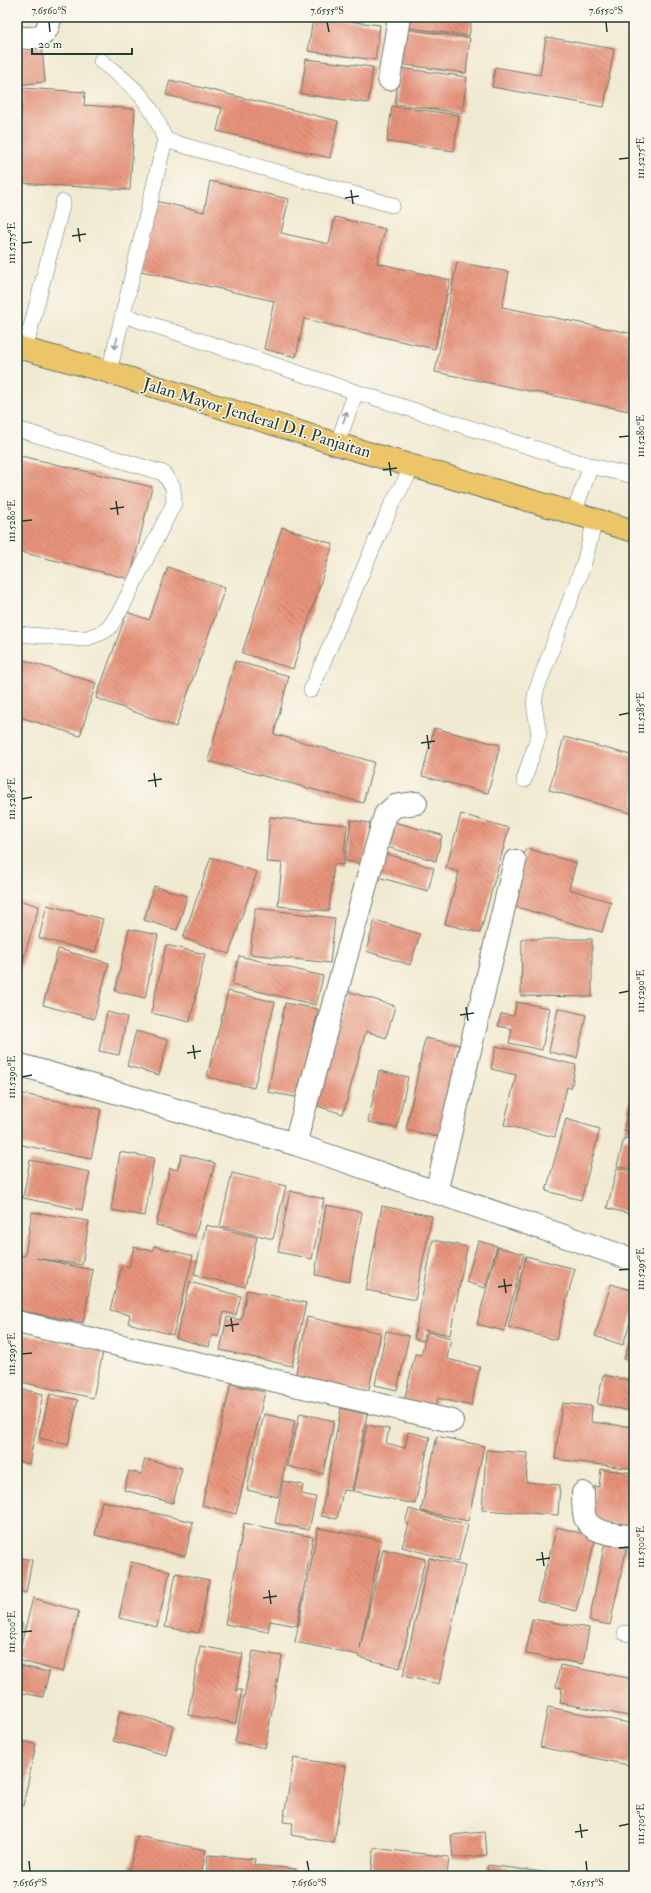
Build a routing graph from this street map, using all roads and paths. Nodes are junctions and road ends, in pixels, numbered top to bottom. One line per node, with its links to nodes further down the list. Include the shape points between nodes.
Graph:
1 (50, 17): 3 (street, via 49,27 43,35 30,39)
2 (399, 17): 5 (street)
3 (17, 37)
4 (101, 61): 6 (lane, via 136,88 153,111)
5 (389, 78)
6 (165, 140): 8 (lane); 9 (lane)
7 (63, 202): 10 (lane)
8 (392, 205)
9 (123, 315): 11 (lane, one-way to 11); 12 (lane)
10 (21, 348): 11 (highway, Jalan Mayor Jenderal D.I. Panjaitan)
11 (108, 372): 14 (highway, Jalan Mayor Jenderal D.I. Panjaitan)
12 (356, 392): 14 (lane, one-way to 12); 16 (lane)
13 (17, 429): 21 (lane, via 163,473 173,487 174,503 109,628 86,639)
14 (337, 444): 15 (highway, Jalan Mayor Jenderal D.I. Panjaitan)
15 (414, 466): 18 (highway, Jalan Mayor Jenderal D.I. Panjaitan); 22 (lane, via 392,504)
16 (590, 466): 17 (lane); 18 (lane)
17 (634, 476)
18 (574, 512): 19 (highway, Jalan Mayor Jenderal D.I. Panjaitan)
19 (595, 520): 20 (highway, Jalan Mayor Jenderal D.I. Panjaitan); 23 (lane, via 584,563 536,691 534,704 539,734)
20 (634, 531)
21 (17, 634)
22 (311, 690)
23 (524, 780)
24 (416, 803): 27 (street, via 395,806 385,815)
25 (515, 861): 28 (street)
26 (17, 1064): 27 (street)
27 (294, 1144): 28 (street)
28 (436, 1193): 29 (street)
29 (634, 1260)
30 (17, 1322): 31 (street)
31 (452, 1421)
32 (583, 1493): 33 (street, via 585,1517 590,1526 597,1530)
33 (634, 1537)

